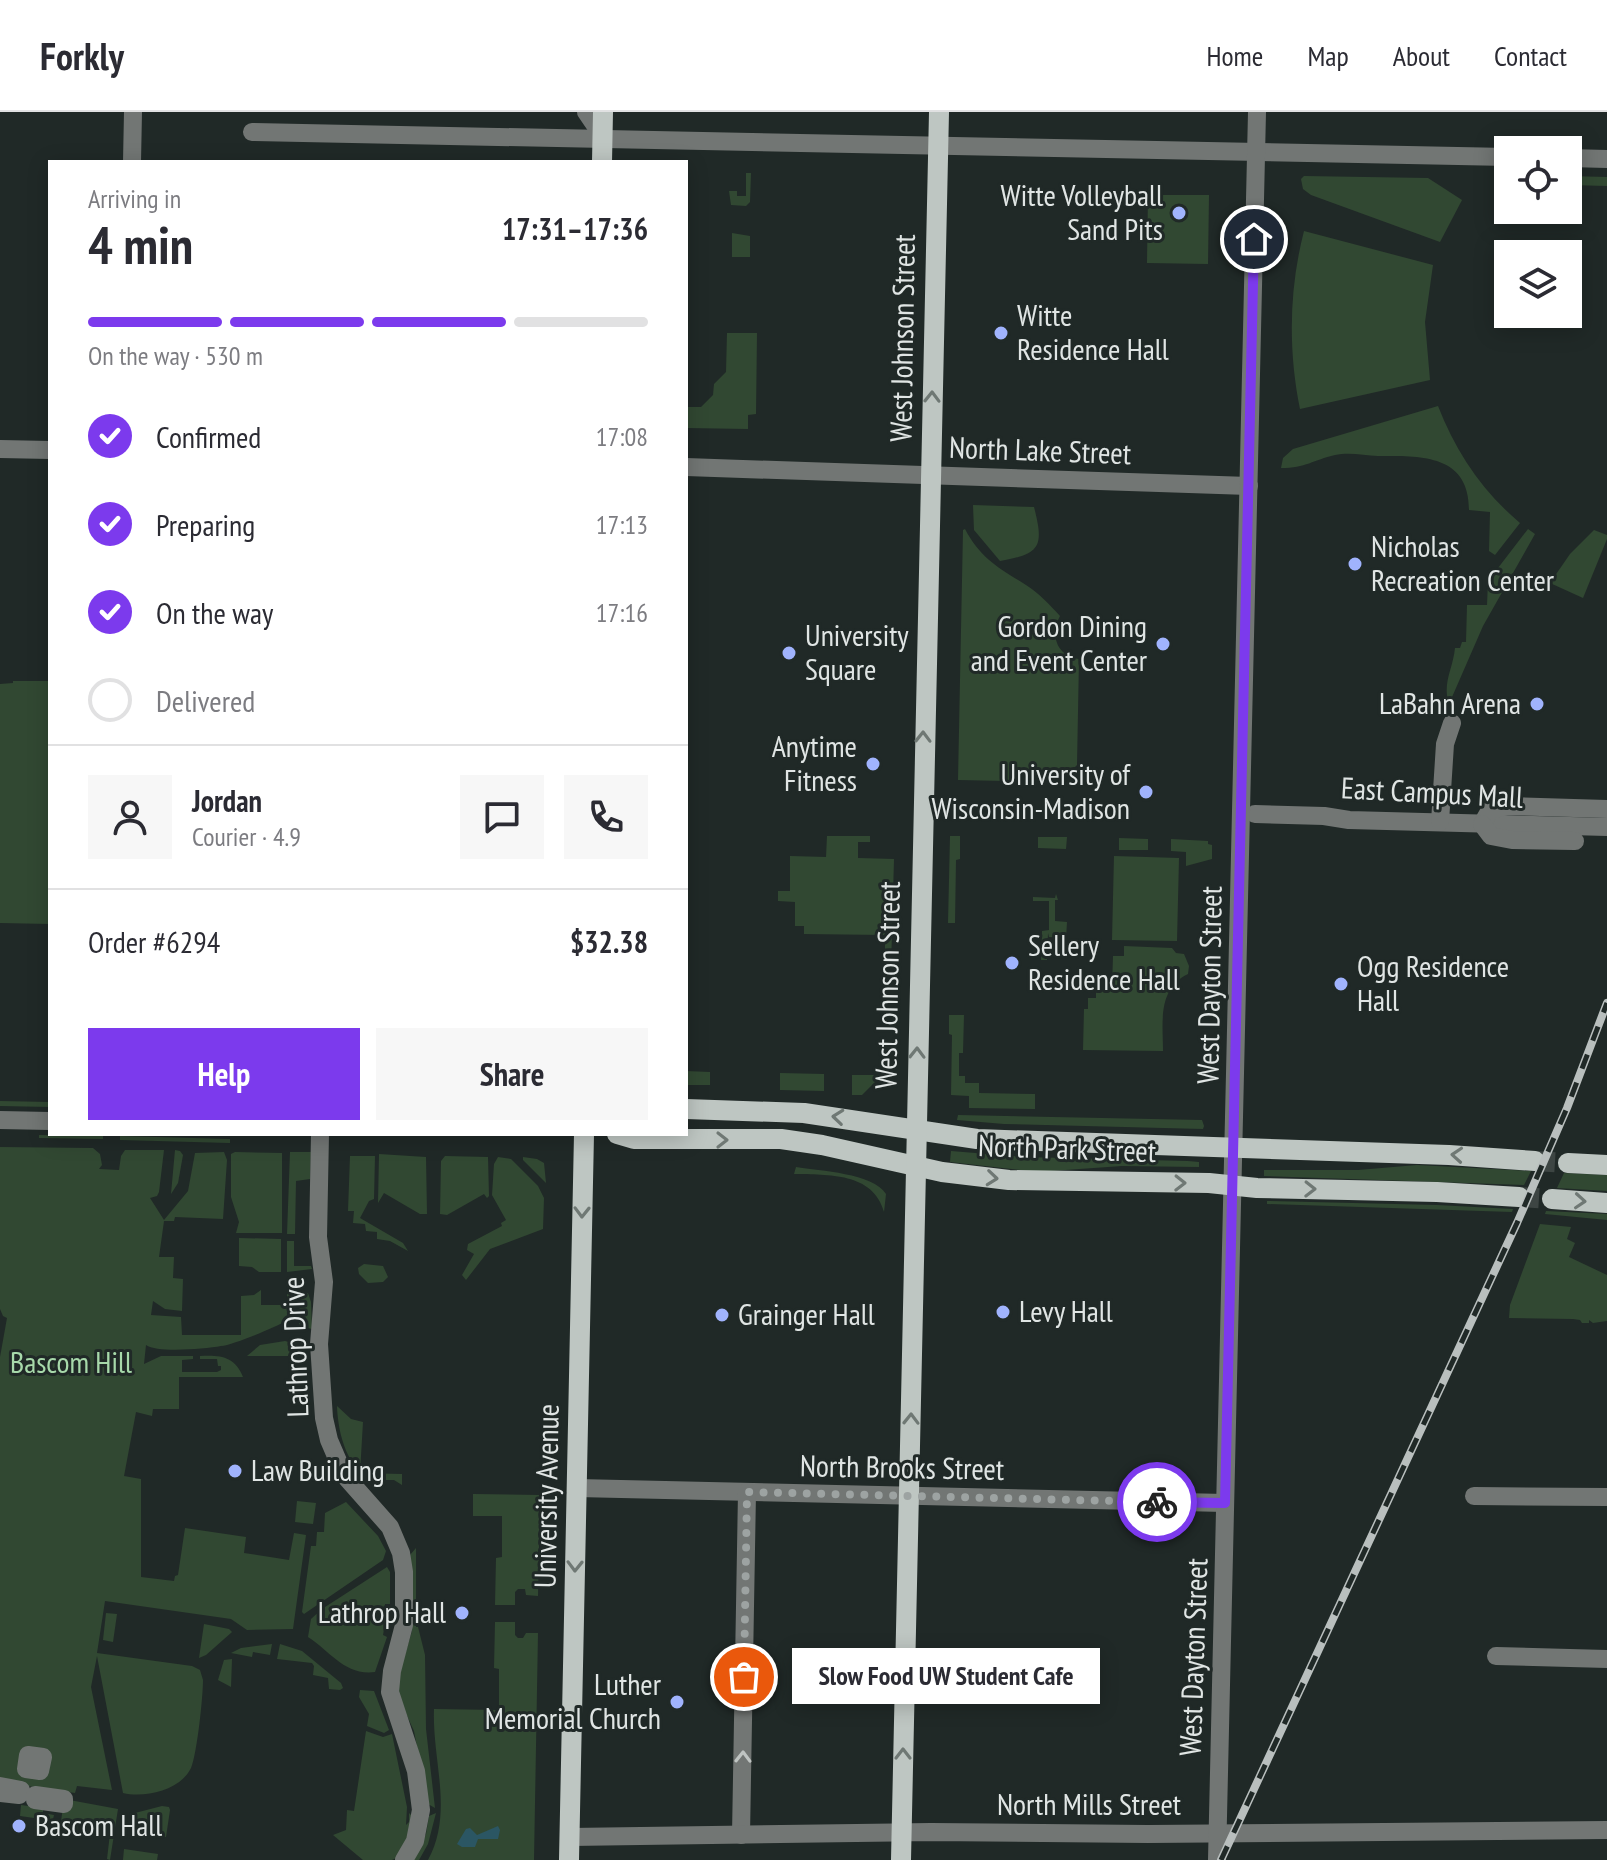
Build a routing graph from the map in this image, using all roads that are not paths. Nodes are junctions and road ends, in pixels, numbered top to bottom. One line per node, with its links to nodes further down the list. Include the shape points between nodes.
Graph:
1 (133, 112): 13 (street)
2 (586, 112): 7 (street)
3 (603, 112): 7 (main road)
4 (939, 112): 8 (main road, West Johnson Street)
5 (1257, 112): 9 (street, West Dayton Street)
6 (252, 132): 7 (street)
7 (603, 137): 8 (street); 14 (main road)
8 (938, 145): 9 (street); 18 (main road, West Johnson Street, one-way to 8)
9 (1256, 151): 10 (street); 19 (street, West Dayton Street)
10 (1494, 157)
11 (1582, 158): 12 (street)
12 (1607, 159)
13 (132, 160)
14 (602, 160)
15 (0, 449): 16 (street)
16 (48, 450)
17 (688, 467): 18 (street, North Lake Street)
18 (929, 474): 19 (street, North Lake Street); 31 (main road, West Johnson Street, one-way to 18)
19 (1249, 486): 35 (street, West Dayton Street)
20 (1452, 723): 23 (street)
21 (1607, 809): 24 (street, via 1508,806 1490,810)
22 (1255, 814): 23 (street, East Campus Mall)
23 (1431, 822): 24 (street, East Campus Mall); 27 (street)
24 (1482, 824): 25 (street, East Campus Mall); 26 (street, via 1491,836 1512,840)
25 (1607, 827)
26 (1575, 841)
27 (1422, 842)
28 (688, 1109): 31 (main road, North Park Street, one-way to 28, via 804,1113)
29 (0, 1120): 30 (street)
30 (48, 1121)
31 (915, 1131): 35 (main road, North Park Street, via 977,1139); 39 (main road, West Johnson Street)
32 (320, 1136): 59 (street, Lathrop Drive, via 324,1418 344,1475 390,1527 404,1572 404,1625 390,1692 412,1758 421,1810)
33 (584, 1136): 44 (main road, University Avenue, one-way to 44)
34 (624, 1136): 39 (main road, North Park Street, one-way to 39, via 781,1139)
35 (1234, 1149): 36 (main road, North Park Street, one-way to 35); 40 (street, West Dayton Street)
36 (1535, 1161)
37 (1568, 1163): 38 (main road)
38 (1607, 1165)
39 (915, 1166): 40 (main road, North Park Street, one-way to 40, via 1030,1181); 47 (main road, West Johnson Street, one-way to 39)
40 (1232, 1185): 41 (main road, North Park Street, one-way to 41); 49 (street, West Dayton Street)
41 (1519, 1197)
42 (1552, 1199): 43 (main road, one-way to 43)
43 (1607, 1203)
44 (577, 1488): 45 (street, North Brooks Street); 58 (main road, University Avenue, one-way to 58)
45 (747, 1492): 47 (street, North Brooks Street); 57 (street, one-way to 45)
46 (1474, 1496): 48 (street)
47 (909, 1497): 49 (street, North Brooks Street); 55 (main road, West Johnson Street, one-way to 47)
48 (1607, 1497)
49 (1225, 1503): 56 (street, West Dayton Street)
50 (1496, 1656): 51 (street)
51 (1607, 1659)
52 (0, 1786): 53 (street, via 21,1790 19,1795)
53 (0, 1793)
54 (1607, 1830): 56 (street, North Mills Street)
55 (902, 1832): 56 (street, North Mills Street); 57 (street, North Mills Street); 61 (main road, West Johnson Street)
56 (1217, 1834): 62 (street, West Dayton Street)
57 (741, 1835): 58 (street, North Mills Street)
58 (570, 1837): 60 (main road, University Avenue)
59 (404, 1860)
60 (569, 1860)
61 (901, 1860)
62 (1217, 1860)

